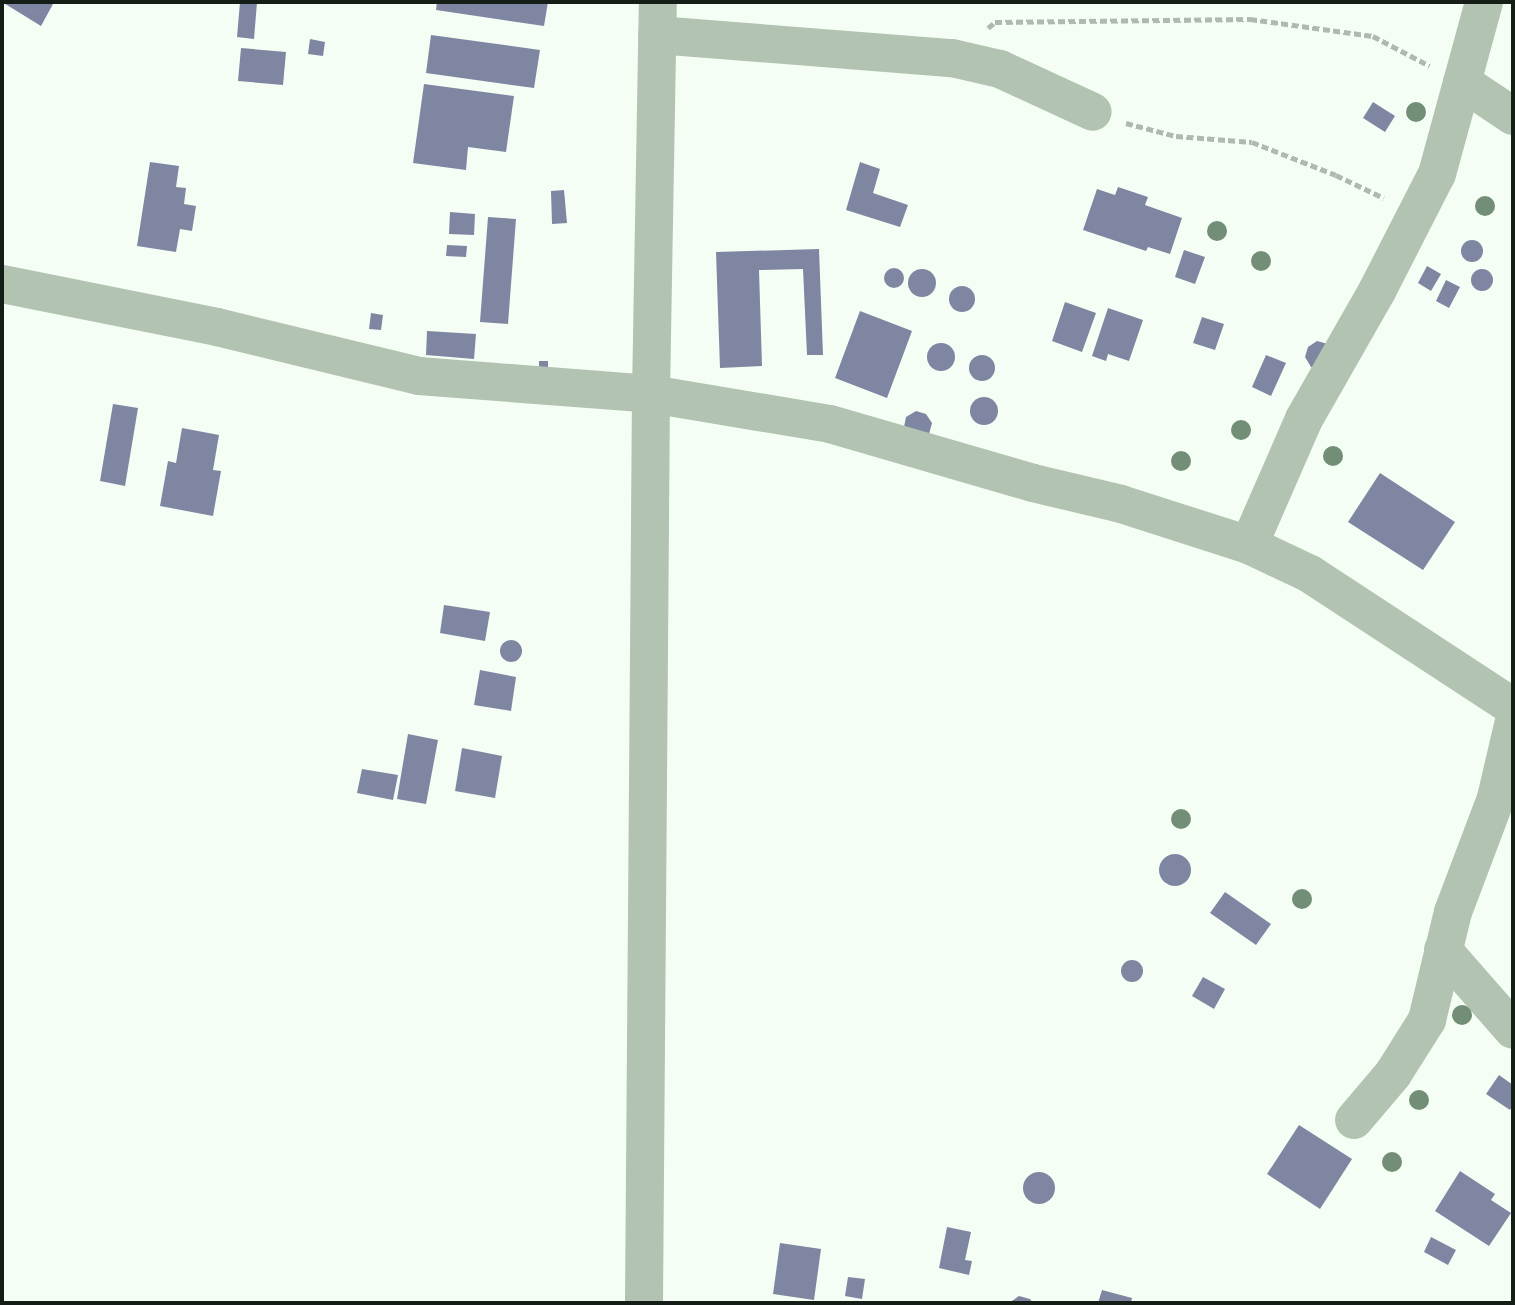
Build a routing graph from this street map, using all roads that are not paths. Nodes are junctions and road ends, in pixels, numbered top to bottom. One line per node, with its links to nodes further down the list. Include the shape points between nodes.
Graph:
1 (1484, 2): 3 (street)
2 (657, 18): 4 (street, via 952,58 1000,69); 7 (street)
3 (1462, 82): 5 (street); 8 (street, via 1437,174 1304,419)
4 (1093, 112)
5 (1513, 116)
6 (2, 284): 7 (street, via 217,327 419,376)
7 (651, 394): 8 (street, via 830,424 1121,504); 14 (street)
8 (1249, 545): 9 (street, via 1310,574)
9 (1513, 707)
10 (1513, 725): 11 (street, via 1496,798)
11 (1443, 950): 12 (street); 13 (street, via 1427,1020 1393,1074)
12 (1513, 1030)
13 (1354, 1120)
14 (644, 1303)

